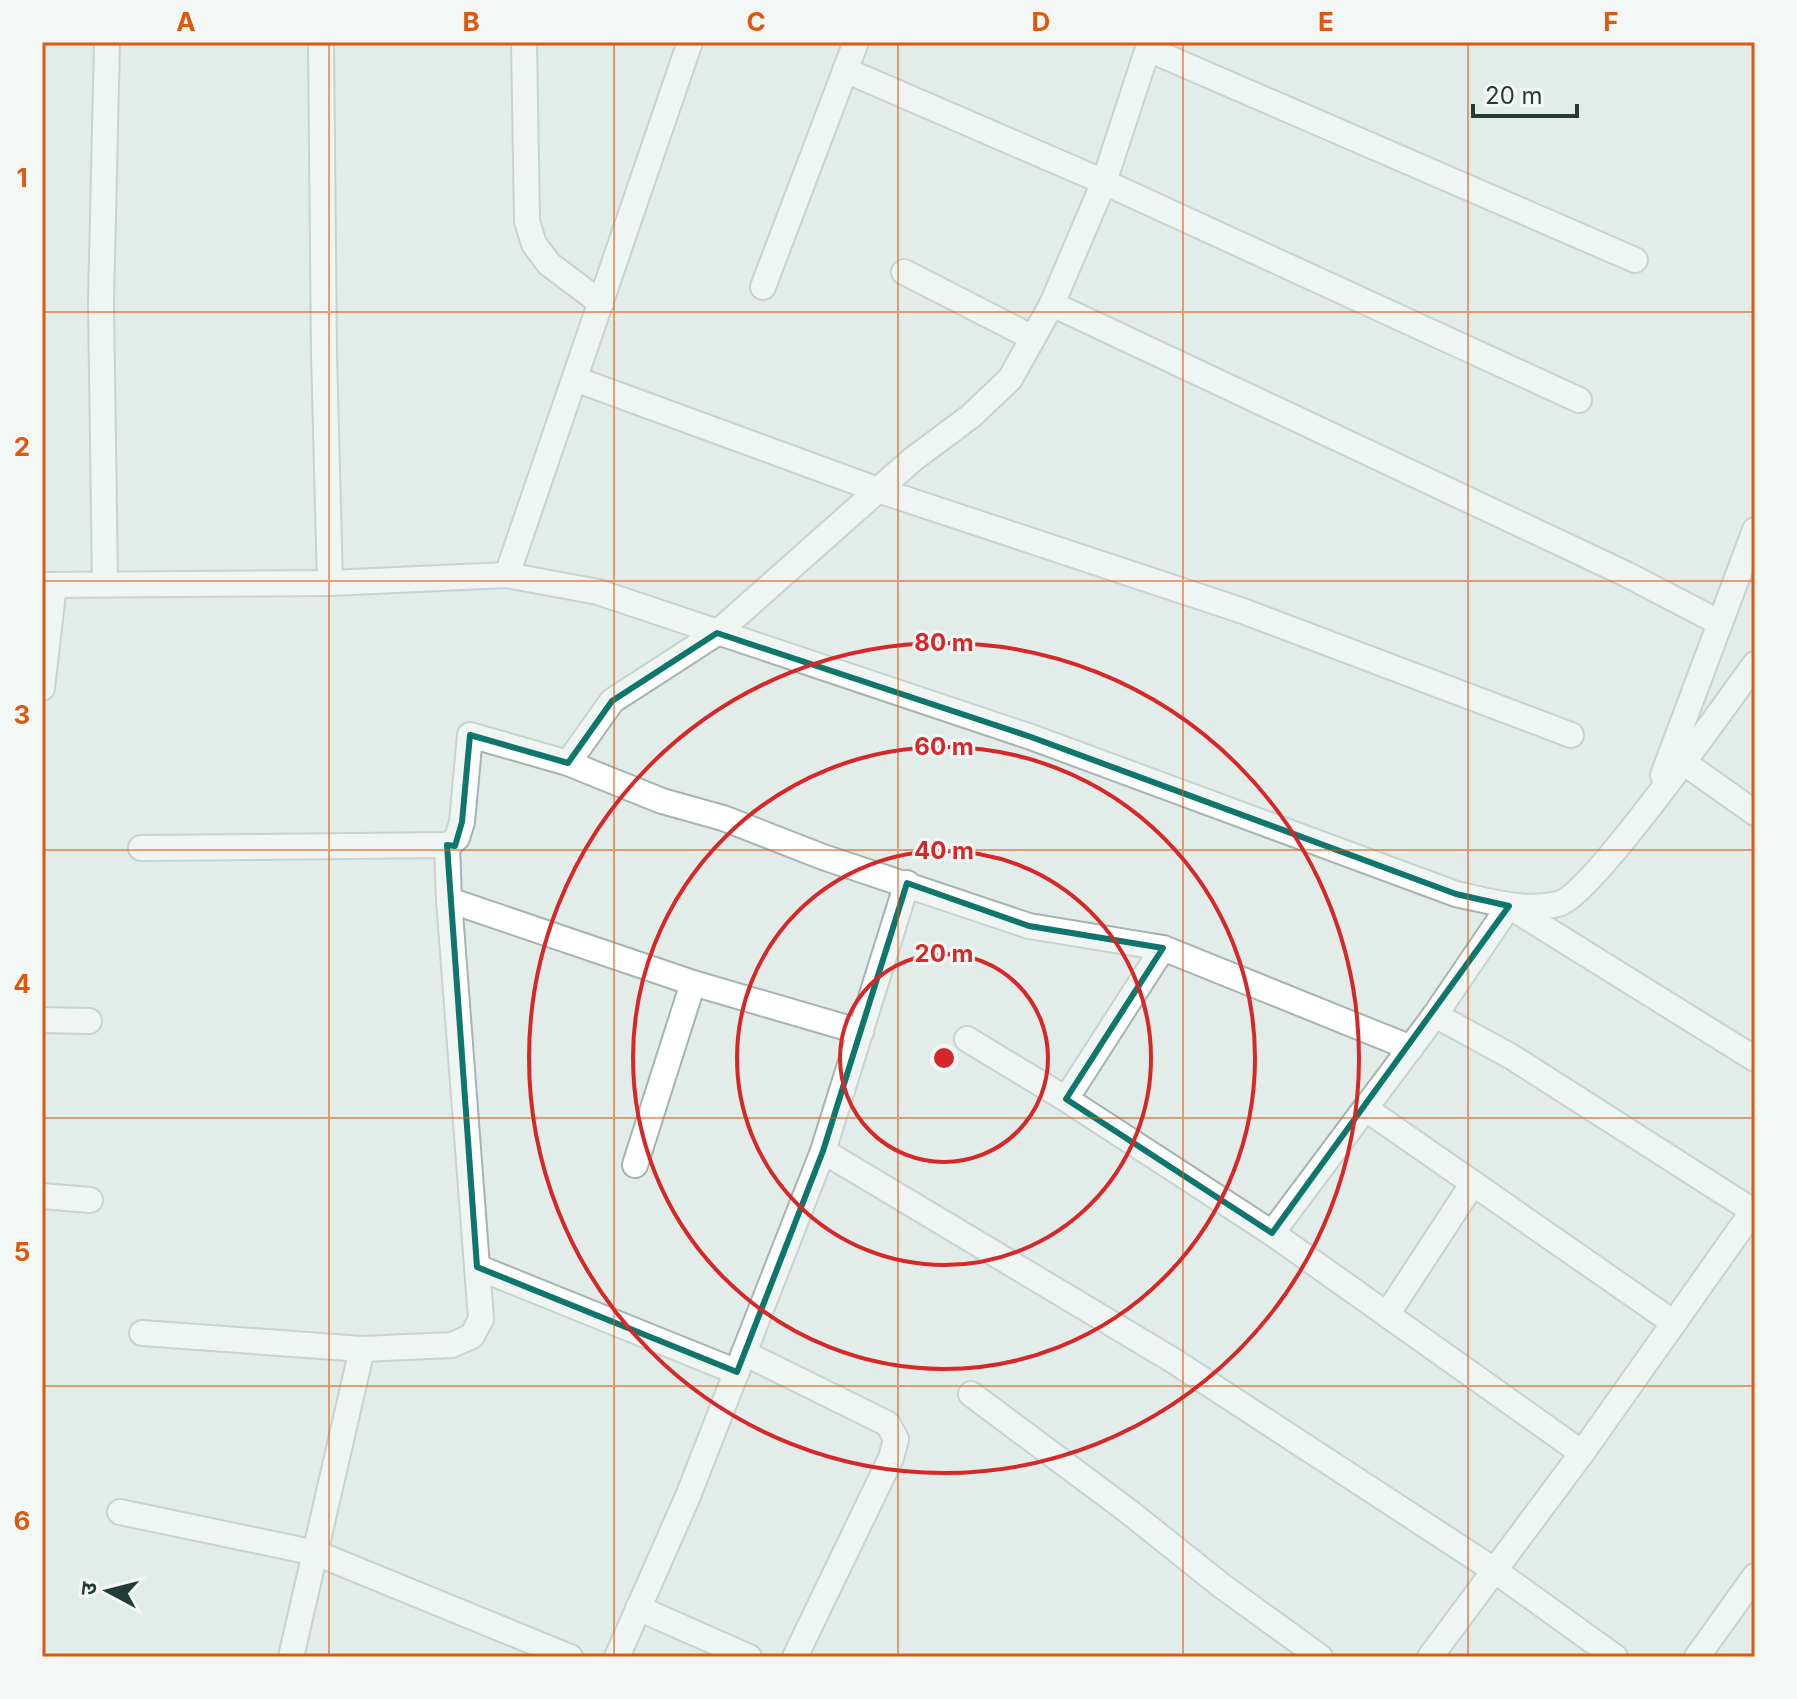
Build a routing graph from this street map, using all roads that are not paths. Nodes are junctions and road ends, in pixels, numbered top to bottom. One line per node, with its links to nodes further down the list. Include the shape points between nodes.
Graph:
1 (107, 42): 20 (street, via 101,302)
2 (321, 42): 21 (street)
3 (524, 42): 12 (street, via 527,221 534,244 549,264)
4 (690, 42): 12 (street)
5 (856, 42): 7 (street)
6 (1149, 45): 8 (street); 9 (street)
7 (845, 70): 8 (street); 11 (street)
8 (1104, 182): 13 (street); 16 (street)
9 (1635, 260)
10 (904, 272): 14 (street)
11 (763, 287)
12 (601, 303): 15 (street)
13 (1052, 304): 14 (street); 23 (street)
14 (1033, 338): 17 (street, via 1010,379)
15 (575, 379): 17 (street); 19 (street)
16 (1579, 400)
17 (878, 490): 24 (street); 27 (street, via 1243,611)
18 (1755, 530): 23 (street)
19 (507, 575): 21 (street); 24 (street, via 598,592)
20 (105, 583): 21 (street); 22 (street)
21 (330, 583)
22 (48, 585): 26 (street)
23 (1720, 623): 30 (street)
24 (717, 633): 29 (street, via 612,701); 36 (street, via 1031,737 1456,894)
25 (1755, 664): 28 (street)
26 (42, 688)
27 (1571, 735)
28 (1683, 762): 30 (street); 31 (street)
29 (568, 763): 32 (street, via 470,735 462,822 457,838); 34 (street, via 662,801)
30 (1654, 800): 36 (street, via 1561,904)
31 (1755, 813)
32 (447, 845): 33 (street); 35 (street)
33 (141, 848)
34 (907, 883): 37 (street, via 1029,926); 42 (street)
35 (449, 900): 38 (street); 55 (street)
36 (1509, 906): 39 (street); 45 (street)
37 (1163, 948): 44 (street); 46 (street)
38 (693, 983): 42 (street); 49 (street)
39 (1435, 1015): 44 (street); 53 (street, via 1512,1057)
40 (42, 1020): 41 (street)
41 (89, 1021)
42 (861, 1032): 48 (street)
43 (967, 1039): 46 (street)
44 (1411, 1048): 47 (street)
45 (1755, 1059)
46 (1066, 1099): 54 (street)
47 (1366, 1109): 50 (street); 54 (street)
48 (823, 1151): 60 (street); 65 (street, via 1174,1361)
49 (635, 1165)
50 (1473, 1183): 56 (street); 57 (street)
51 (42, 1196): 52 (street)
52 (90, 1200)
53 (1754, 1210): 57 (street)
54 (1272, 1233): 56 (street)
55 (477, 1267): 59 (street, via 481,1319 472,1336 452,1345); 60 (street)
56 (1388, 1313): 62 (street)
57 (1674, 1323): 62 (street)
58 (142, 1333): 59 (street)
59 (362, 1349): 64 (street)
60 (741, 1363): 67 (street); 72 (street, via 888,1424 896,1439)
61 (971, 1394): 73 (street)
62 (1582, 1453): 65 (street)
63 (120, 1512): 64 (street)
64 (316, 1553): 68 (street); 69 (street)
65 (1494, 1570): 74 (street); 75 (street)
66 (1755, 1576): 76 (street)
67 (638, 1608): 70 (street); 71 (street)
68 (291, 1657)
69 (570, 1657)
70 (617, 1657)
71 (749, 1657)
72 (795, 1657)
73 (1320, 1657)
74 (1430, 1657)
75 (1615, 1657)
76 (1697, 1657)

